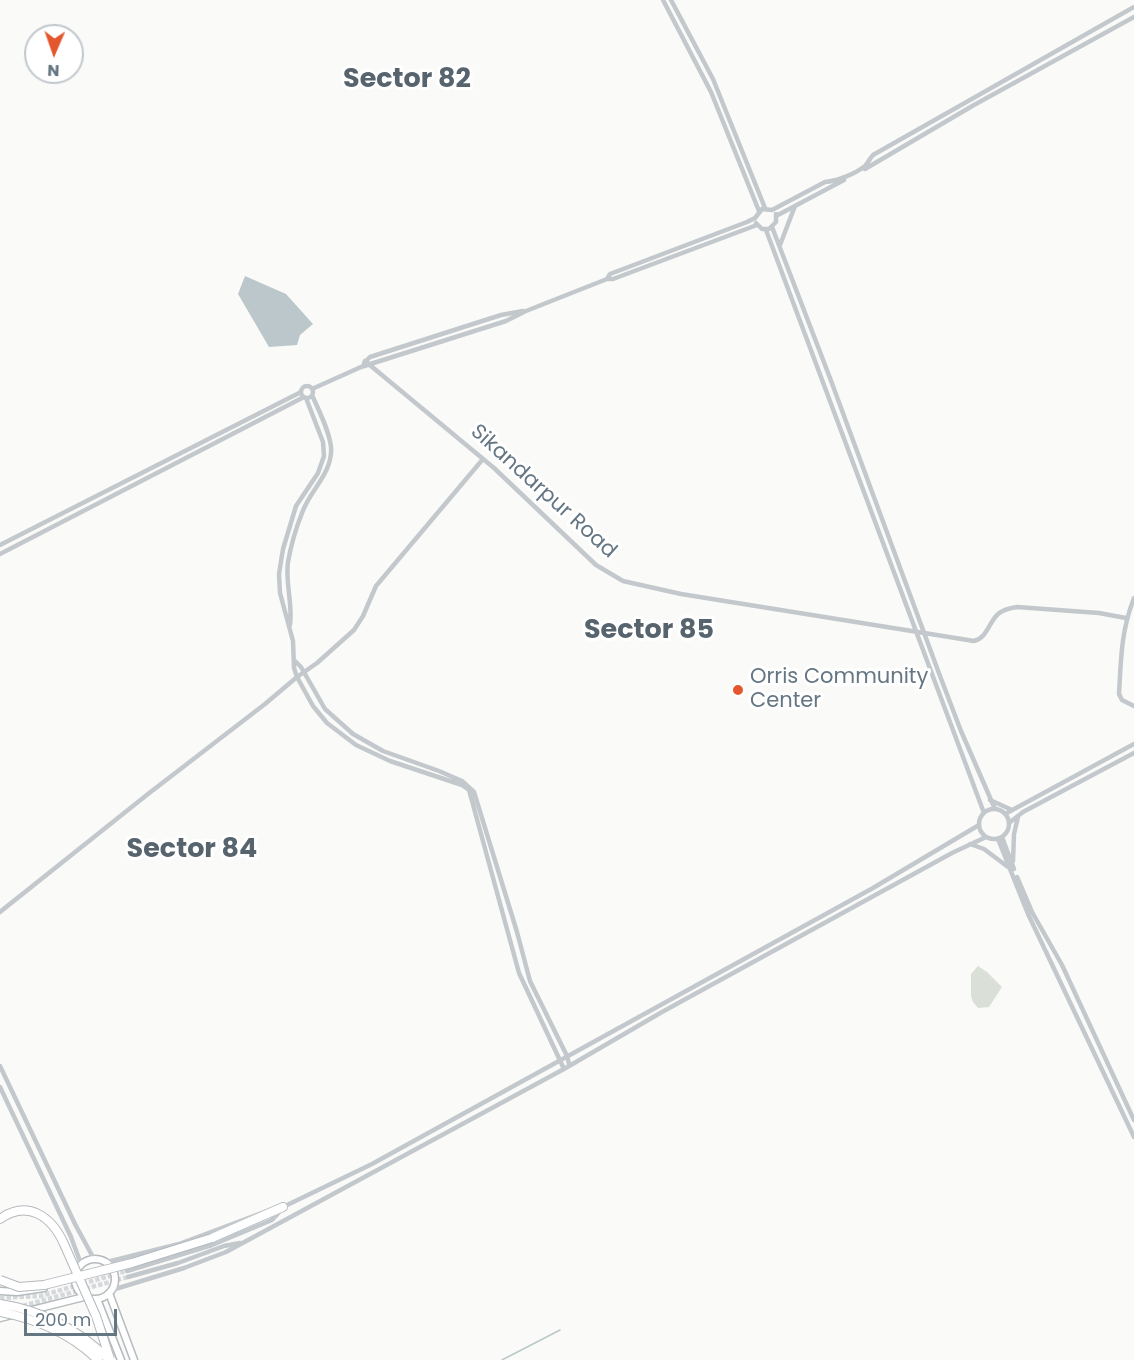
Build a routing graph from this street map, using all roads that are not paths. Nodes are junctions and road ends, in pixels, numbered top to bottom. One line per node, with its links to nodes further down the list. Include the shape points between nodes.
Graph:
1 (663, 0): 8 (street, via 711,92)
2 (670, 0): 6 (street, via 715,81)
3 (1134, 7): 7 (street, via 873,154 866,165)
4 (1134, 17): 5 (street)
5 (795, 206): 9 (street); 14 (street)
6 (765, 208): 7 (street); 8 (street)
7 (772, 210): 9 (street)
8 (759, 211): 10 (street)
9 (776, 216): 12 (street)
10 (755, 218): 11 (street); 15 (street, via 610,274)
11 (757, 225): 13 (street); 15 (street)
12 (772, 228): 13 (street); 14 (street)
13 (766, 230): 18 (street)
14 (780, 246): 17 (street)
15 (607, 279): 16 (street)
16 (526, 311): 19 (street, via 501,315); 20 (street)
17 (809, 322): 18 (street); 31 (street)
18 (801, 325): 30 (street)
19 (365, 361): 20 (street, Sikandarpur Road); 21 (street)
20 (370, 365): 21 (street); 24 (street, Sikandarpur Road)
21 (361, 367): 22 (street)
22 (312, 392): 23 (street); 23 (street, via 306,386); 29 (street, via 331,456 328,469 302,513 290,553)
23 (304, 395): 25 (street); 26 (street); 29 (street, via 323,442 324,456 318,473 296,506 283,549 280,594)
24 (483, 459): 30 (street, Sikandarpur Road, via 596,565 623,581 681,594); 33 (street, via 376,586 354,630)
25 (0, 545)
26 (0, 554)
27 (1134, 598): 28 (street)
28 (1126, 618): 31 (street, Sikandarpur Road, via 1017,607 996,615 979,640); 35 (street, via 1119,694)
29 (290, 626): 32 (street)
30 (916, 630): 31 (street, Sikandarpur Road); 41 (street)
31 (924, 632): 38 (street)
32 (294, 660): 33 (street); 34 (street)
33 (303, 672): 34 (street); 53 (street, via 325,710 353,734 383,751 462,782 474,792 530,981)
34 (297, 677): 50 (street); 54 (street, via 327,723 356,745 469,790 519,973)
35 (1134, 706)
36 (1134, 744): 40 (street)
37 (1134, 753): 43 (street)
38 (990, 800): 39 (street); 40 (street)
39 (995, 809): 41 (street); 42 (street)
40 (1012, 810): 42 (street)
41 (984, 813): 45 (street)
42 (1005, 814): 44 (street)
43 (1018, 817): 44 (street); 49 (street)
44 (1009, 823): 47 (street)
45 (979, 825): 46 (street); 51 (street)
46 (986, 837): 47 (street); 48 (street)
47 (1000, 838): 49 (street)
48 (970, 844): 49 (street); 52 (street)
49 (1012, 867): 59 (street); 60 (street, via 1028,914)
50 (0, 912)
51 (768, 945): 52 (street); 53 (street)
52 (772, 952): 55 (street)
53 (567, 1056): 54 (street); 55 (street)
54 (561, 1060): 57 (street); 61 (street, via 372,1164)
55 (569, 1064): 57 (street)
56 (0, 1066): 64 (street)
57 (564, 1069): 63 (street)
58 (0, 1087): 66 (street)
59 (1134, 1120)
60 (1134, 1137)
61 (283, 1207): 63 (street, via 272,1220 127,1274 178,1263); 65 (street, via 267,1209 179,1244); 68 (highway, bridge, via 212,1238 123,1265 32,1287 14,1287)
62 (0, 1219): 77 (highway, bridge, via 28,1211 53,1225 96,1316)
63 (245, 1241): 70 (street, via 204,1261)
64 (94, 1259): 65 (main road); 66 (main road)
65 (107, 1262): 70 (main road, via 115,1277)
66 (81, 1264): 67 (main road)
67 (75, 1277): 69 (main road, via 33,1290); 71 (main road, via 77,1288)
68 (0, 1280)
69 (0, 1291)
70 (111, 1292): 72 (main road); 79 (main road)
71 (85, 1297): 72 (main road); 75 (main road)
72 (97, 1299): 78 (main road)
73 (0, 1304): 77 (highway, bridge, via 54,1321 87,1340)
74 (0, 1312): 76 (highway, bridge, via 68,1336)
75 (0, 1318)
76 (98, 1360)
77 (110, 1360)
78 (122, 1360)
79 (134, 1360)

